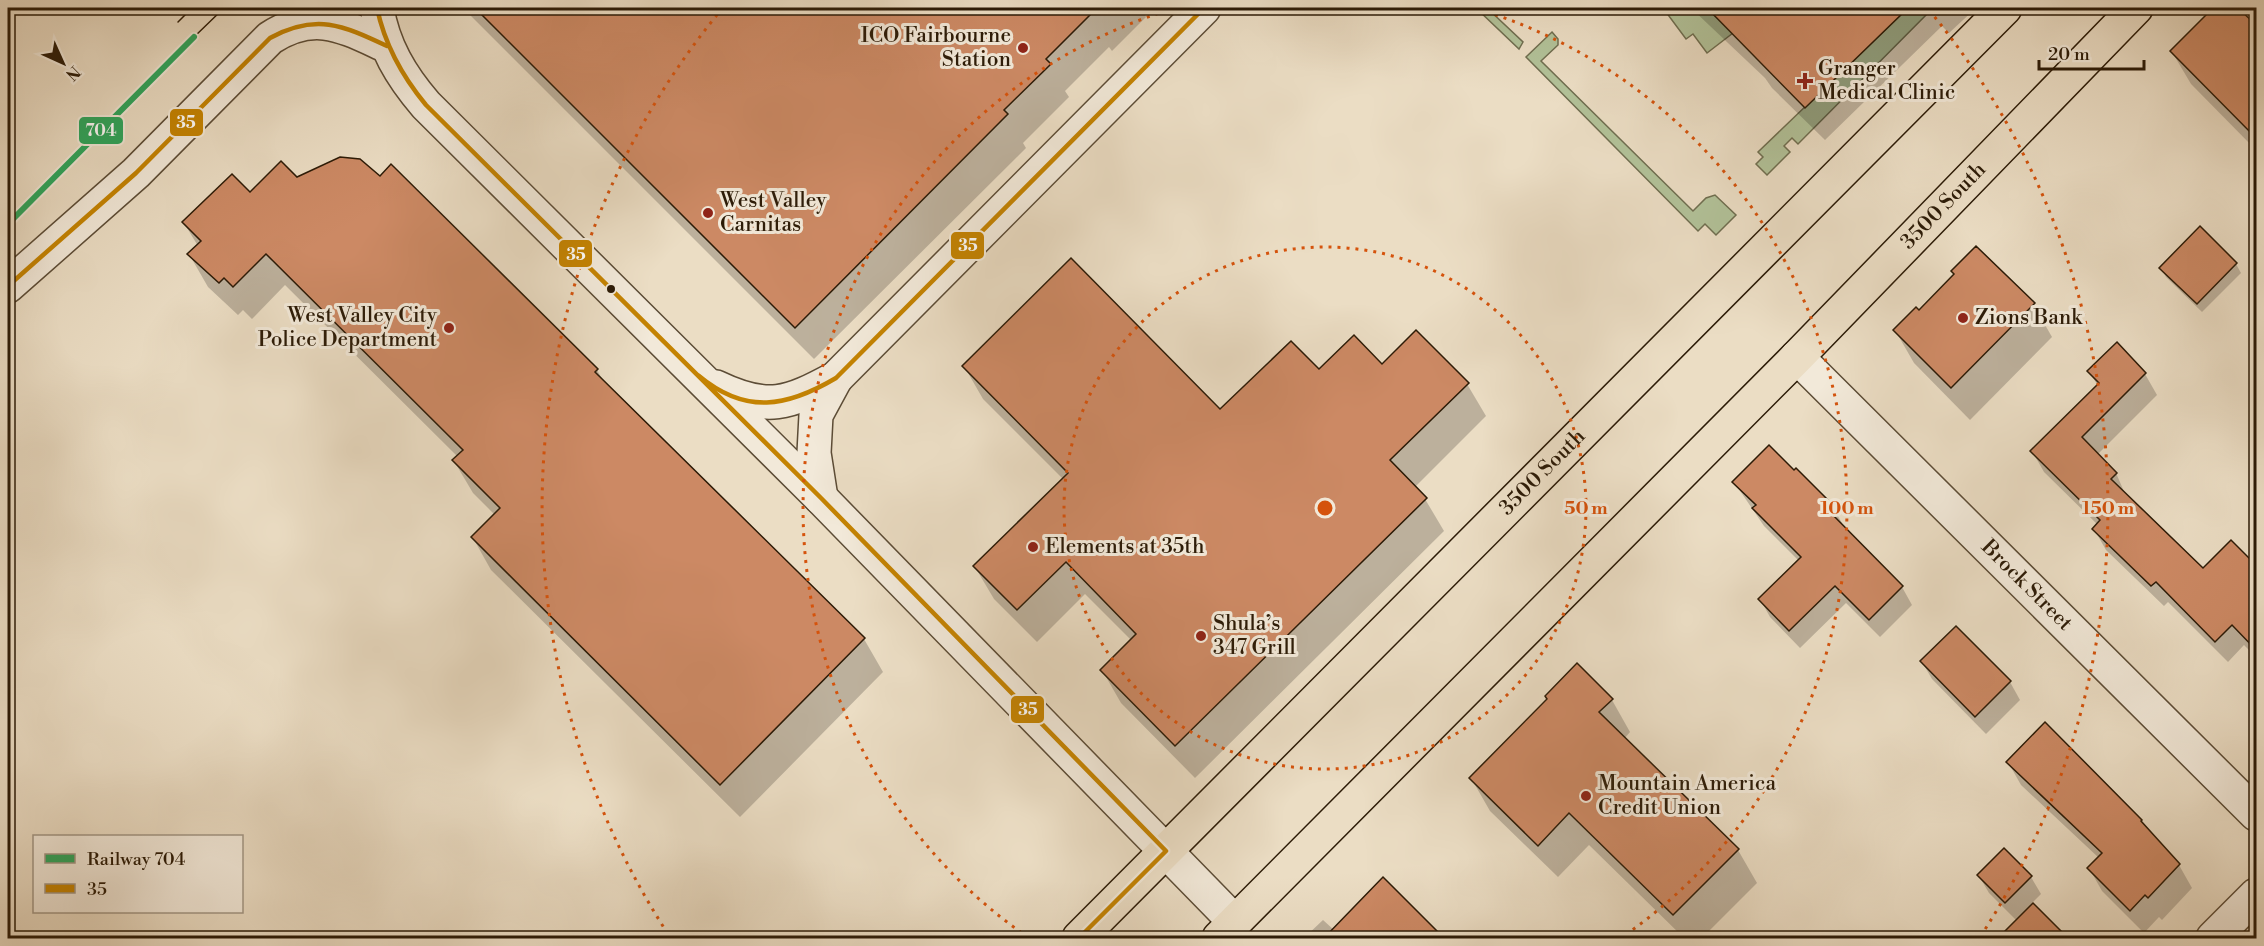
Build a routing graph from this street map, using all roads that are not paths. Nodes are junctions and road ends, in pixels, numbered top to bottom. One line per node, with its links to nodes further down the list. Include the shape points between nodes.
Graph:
1 (377, 8): 5 (street)
2 (1204, 8): 8 (street)
3 (2006, 8): 12 (main road, 3500 South)
4 (2136, 8): 7 (main road, 3500 South)
5 (387, 46): 6 (street, via 322,21 276,34 136,173); 9 (street, via 403,76 426,105)
6 (8, 286)
7 (1797, 357): 11 (street, Brock Street); 14 (main road, 3500 South)
8 (836, 378): 9 (street, via 800,398 766,404 738,398); 10 (street, via 816,415 814,453)
9 (704, 381): 10 (street)
10 (821, 498): 12 (street)
11 (2256, 814)
12 (1166, 851): 14 (street); 15 (main road, 3500 South)
13 (2256, 895): 16 (street)
14 (1227, 930)
15 (1079, 939)
16 (2213, 939)

